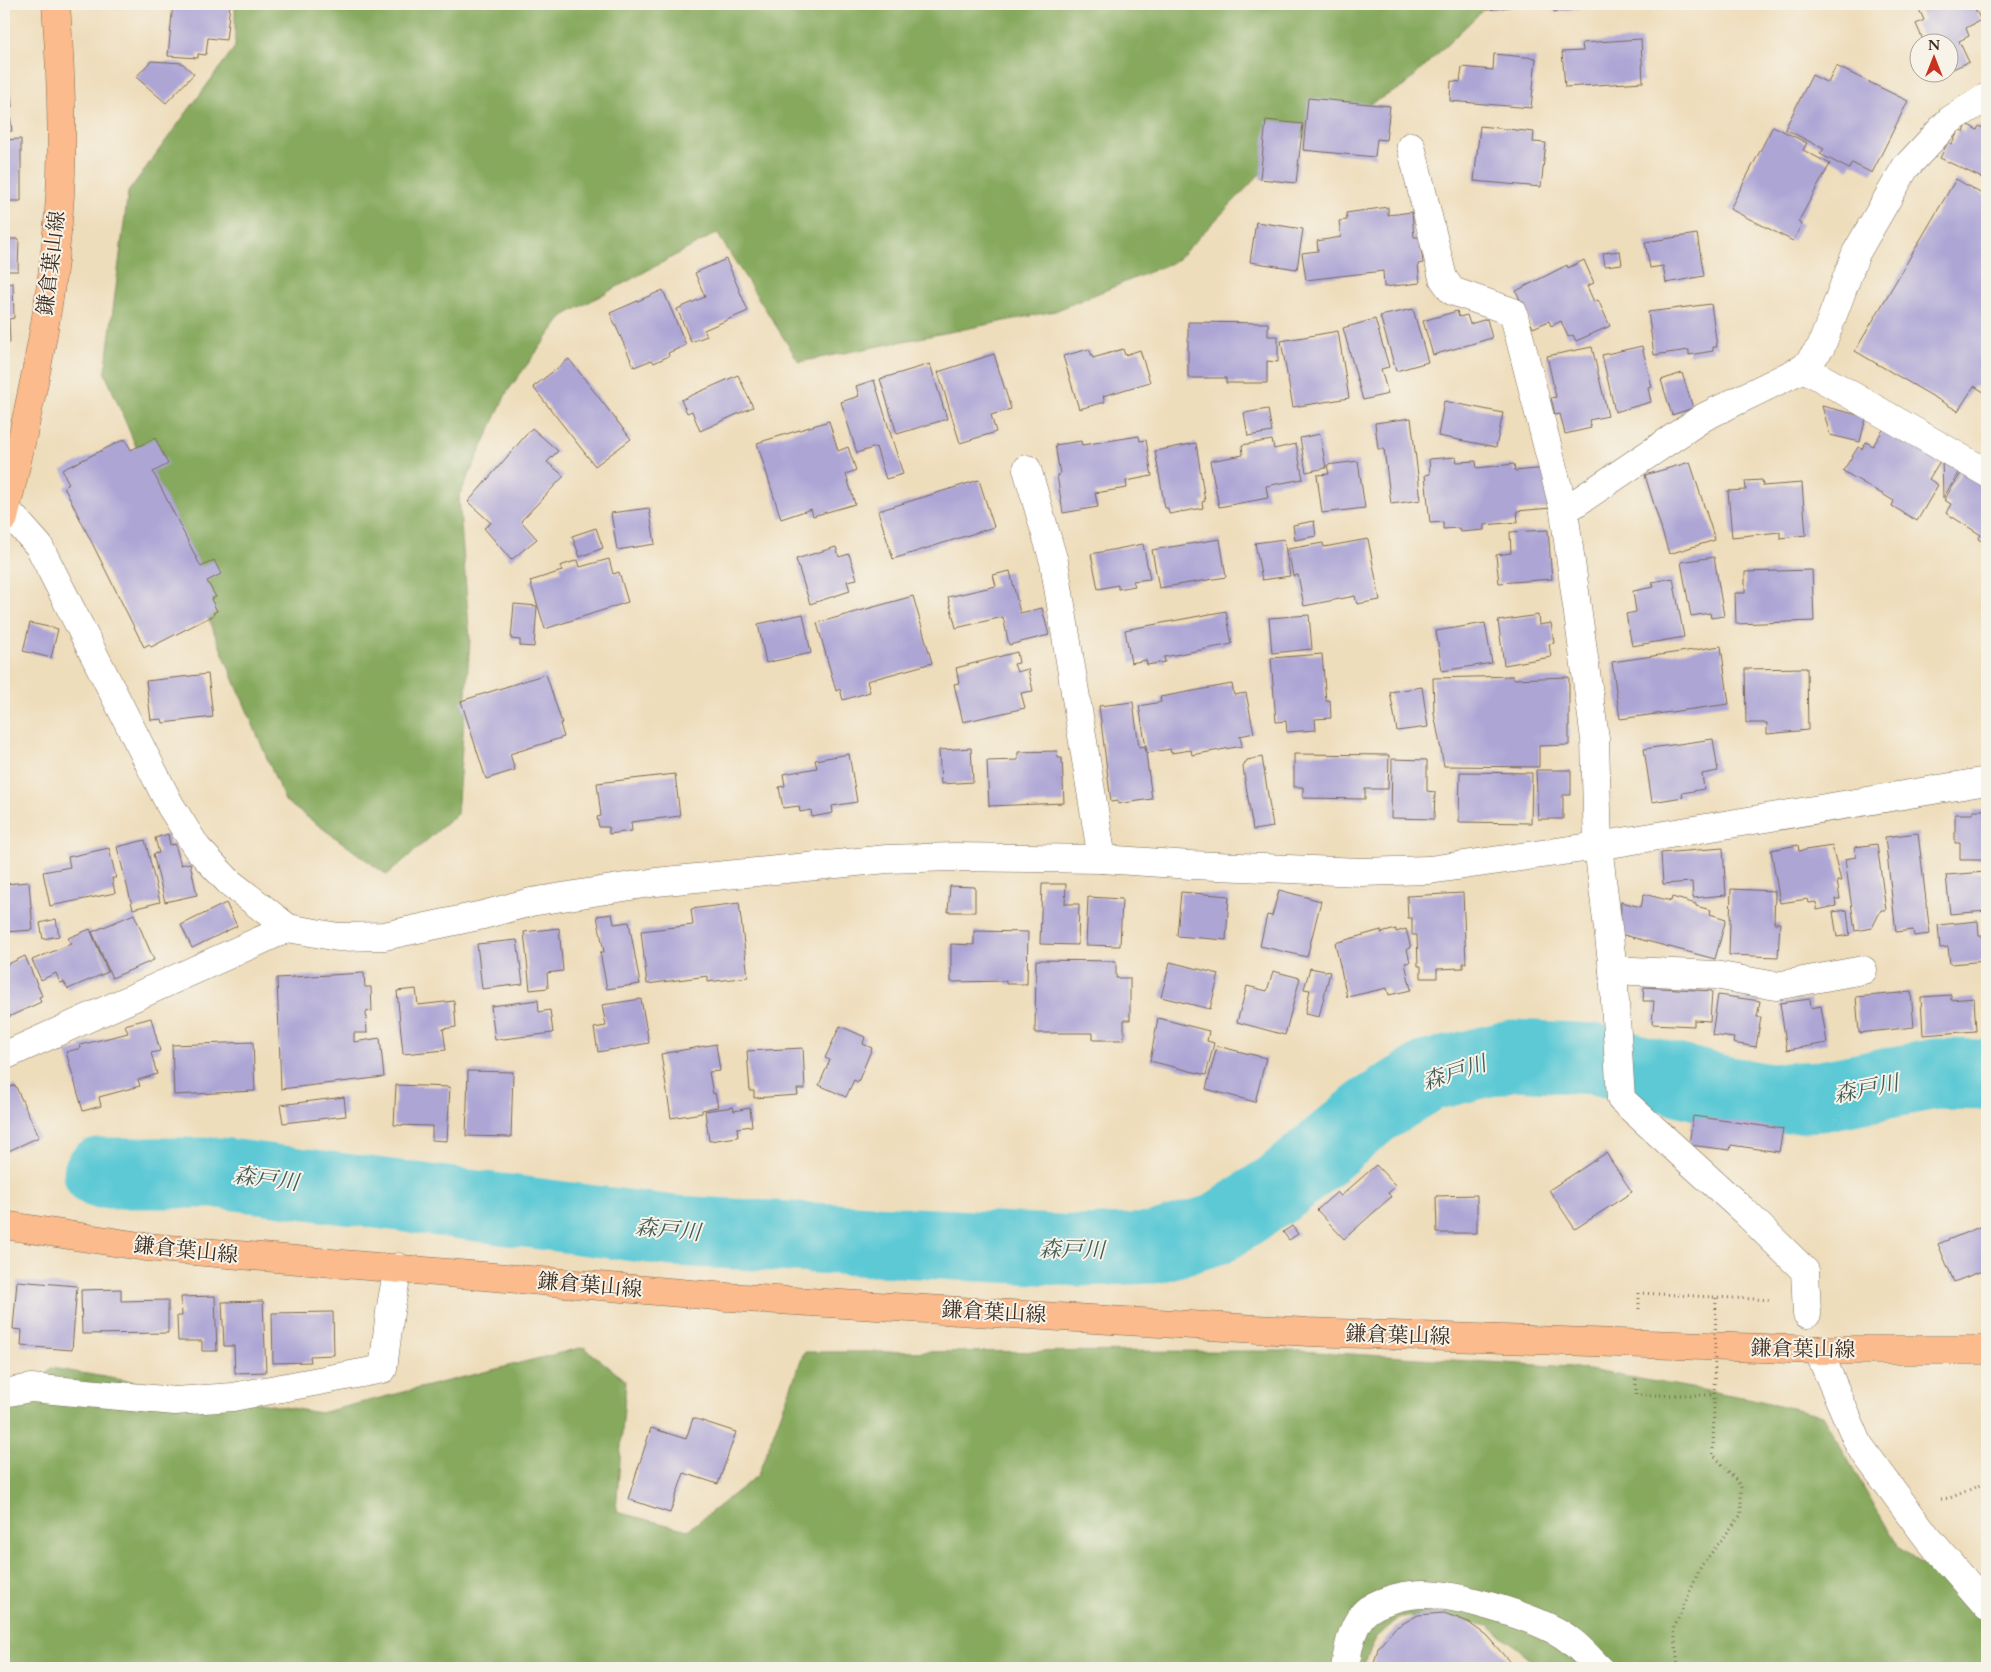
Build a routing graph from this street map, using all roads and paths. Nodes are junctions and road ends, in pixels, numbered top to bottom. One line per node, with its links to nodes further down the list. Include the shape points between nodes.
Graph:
1 (56, 4): 7 (main road, 鎌倉葉山線, via 62,92 61,175 53,268 39,352)
2 (1987, 96): 4 (street, via 1950,120 1905,168 1856,253 1821,347)
3 (1411, 146): 8 (street, via 1443,278 1452,291 1512,312)
4 (1804, 368): 6 (street); 8 (street, via 1704,417)
5 (1027, 469): 11 (street, via 1054,562)
6 (1987, 473)
7 (6, 504): 12 (street, via 39,546 170,805 197,848 229,882)
8 (1564, 511): 10 (street, via 1595,739)
9 (1987, 781): 10 (street)
10 (1598, 846): 11 (street, via 1429,870 1361,872); 13 (street)
11 (1102, 859): 12 (street, via 887,859 602,889 384,936 338,937)
12 (288, 928): 15 (street)
13 (1613, 970): 14 (street, via 1715,975 1776,986); 21 (street, via 1621,1099 1805,1271)
14 (1863, 970)
15 (4, 1056)
16 (4, 1225): 17 (main road, 鎌倉葉山線, via 146,1247)
17 (398, 1267): 22 (main road, 鎌倉葉山線, via 727,1297 1308,1332); 25 (street, via 383,1369 233,1398 175,1401 30,1388)
18 (1716, 1297): 19 (path); 20 (path, via 1638,1293); 26 (path, bridge)
19 (1774, 1300)
20 (1638, 1309)
21 (1807, 1314)
22 (1818, 1350): 23 (main road, 鎌倉葉山線); 28 (street, via 1859,1445)
23 (1987, 1350)
24 (1636, 1379): 26 (path, via 1636,1395)
25 (4, 1393)
26 (1714, 1395): 32 (path, bridge, via 1712,1454 1741,1486 1741,1515 1701,1566 1674,1628)
27 (1987, 1482): 28 (path, via 1950,1498)
28 (1900, 1500): 29 (street, via 1927,1537)
29 (1987, 1606)
30 (1345, 1668): 31 (street, via 1353,1632 1369,1609 1392,1599 1424,1594 1496,1608 1528,1618 1557,1632)
31 (1599, 1668)
32 (1678, 1668)

